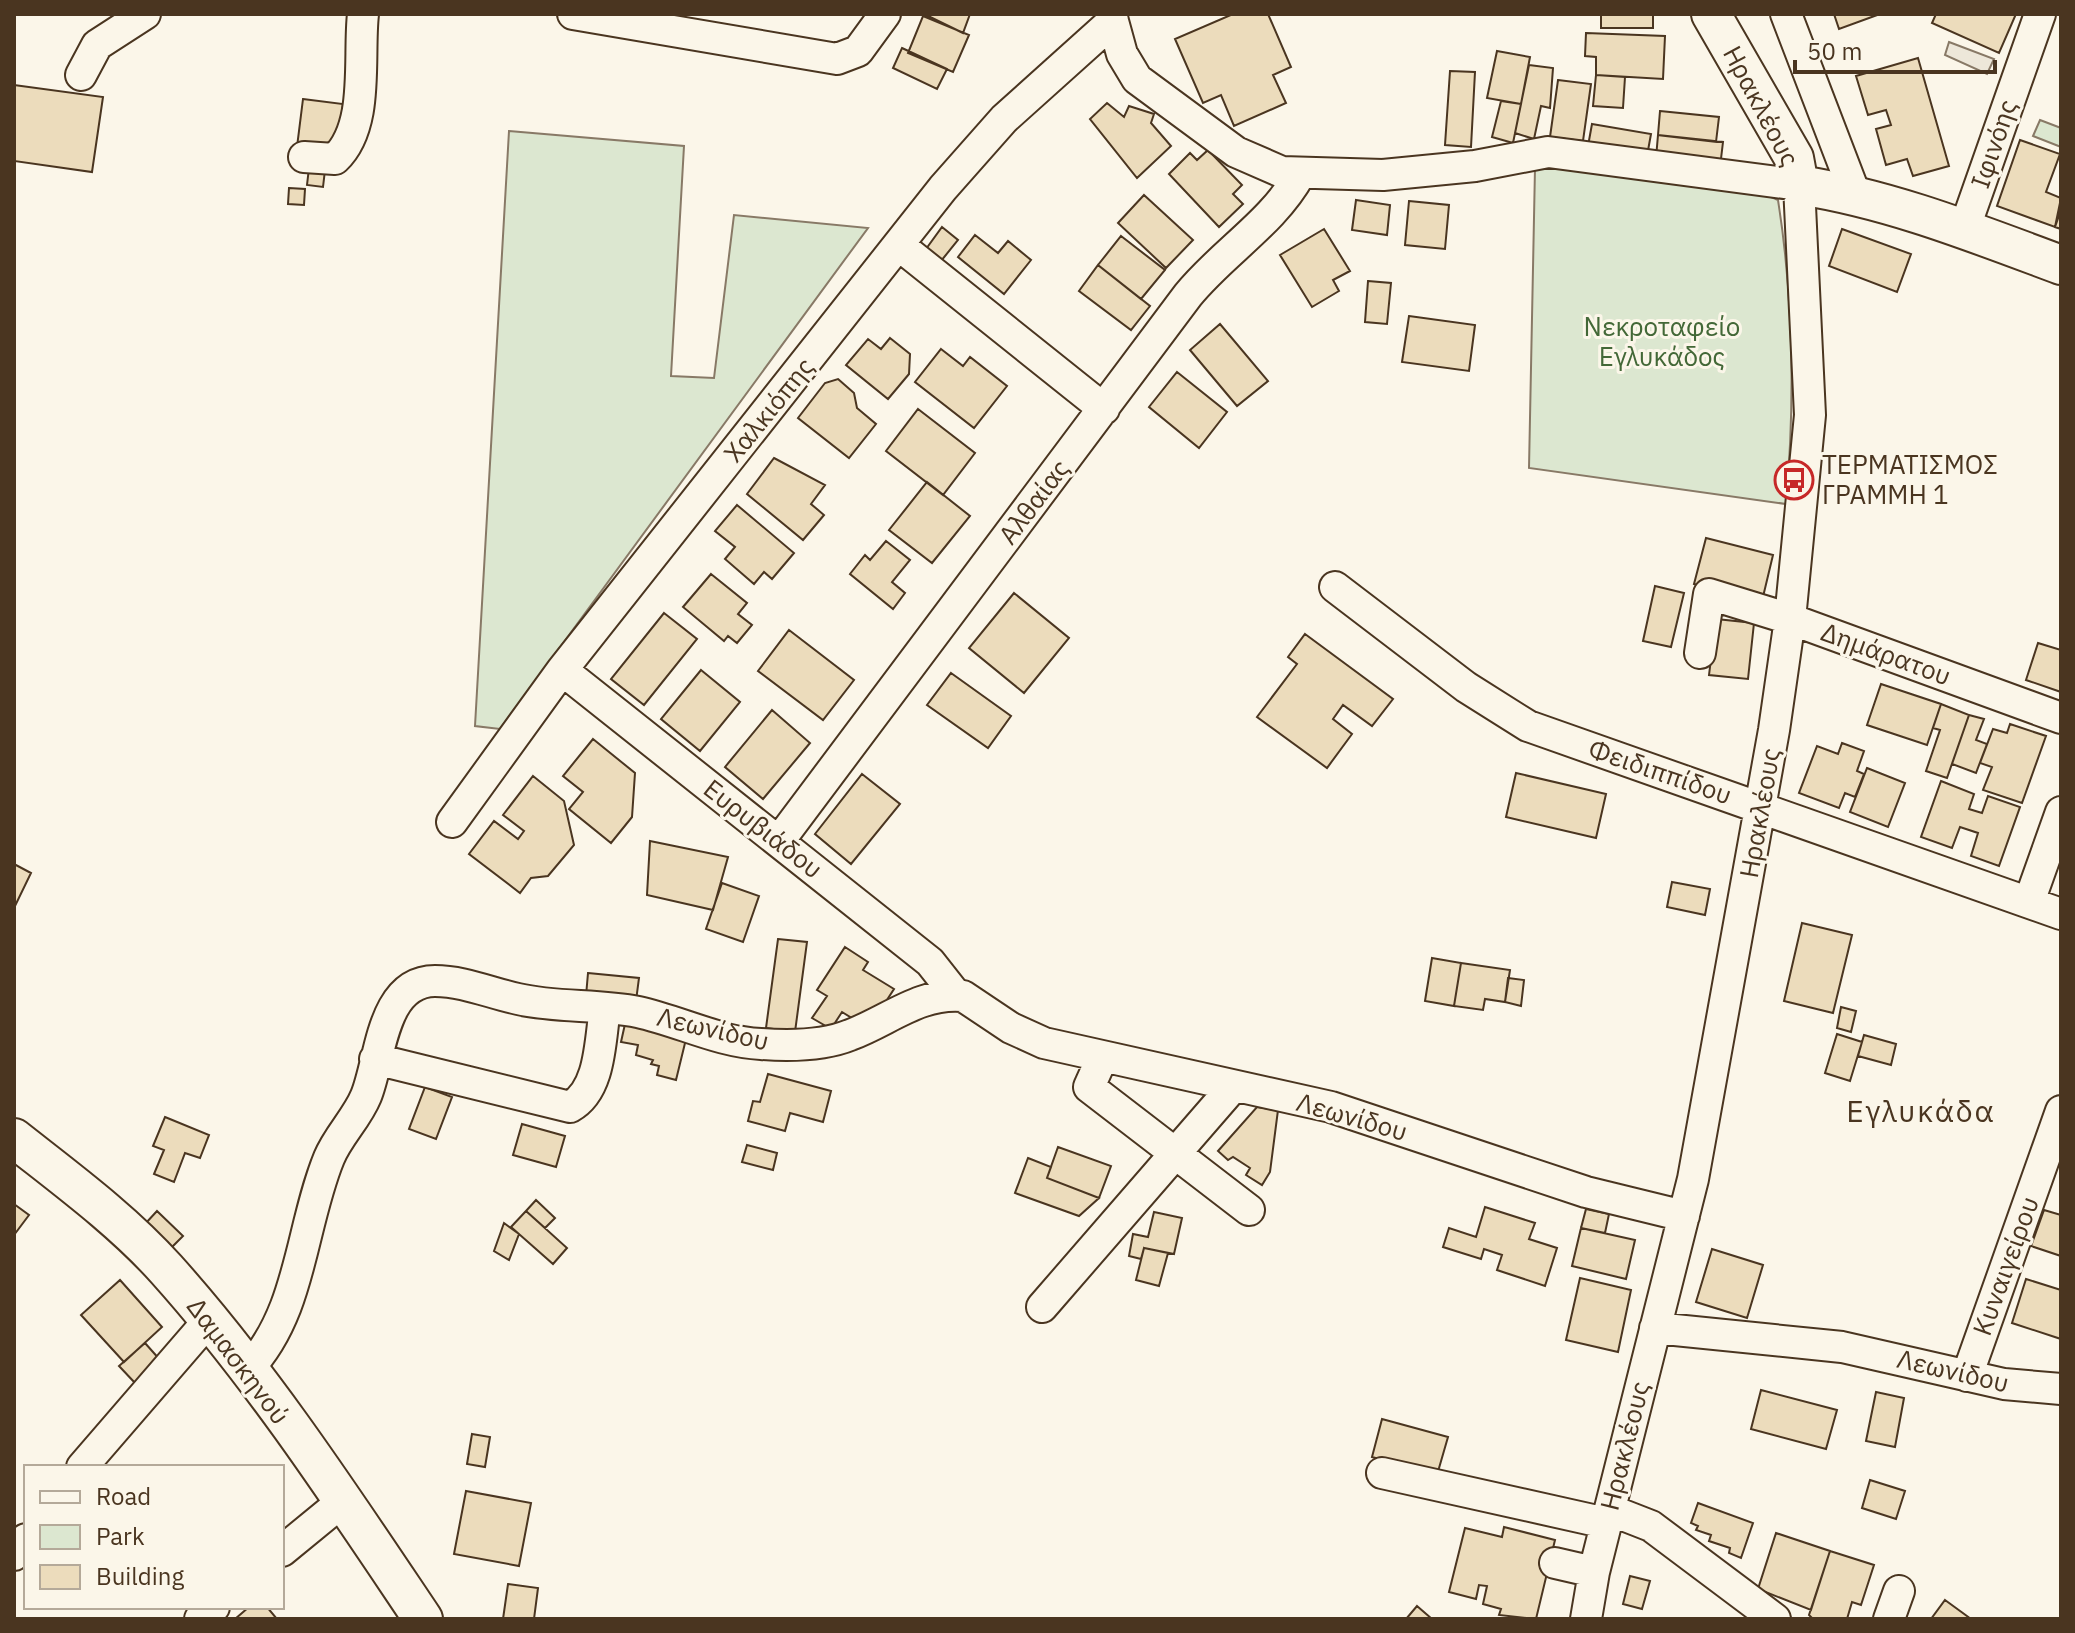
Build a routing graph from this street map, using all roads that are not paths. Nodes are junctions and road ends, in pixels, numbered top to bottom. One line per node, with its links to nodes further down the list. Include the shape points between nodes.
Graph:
1 (145, 14): 9 (street, via 97,45)
2 (363, 14): 10 (street, via 350,138 335,159)
3 (573, 14): 4 (street, via 837,59 858,51)
4 (885, 14)
5 (1786, 14): 13 (street)
6 (2040, 14): 14 (street, Ιφινόης)
7 (1714, 15): 12 (main road, Ηρακλέους, via 1794,158)
8 (1112, 18): 11 (street, via 1122,54 1137,79 1236,152 1270,168); 15 (street, Χαλκιόπης, via 1004,119)
9 (81, 75)
10 (304, 157)
11 (1300, 174): 12 (street, via 1435,172 1548,152); 17 (street, Αλθαίας, via 1277,209 1206,273)
12 (1799, 185): 13 (main road); 19 (street, Ηρακλέους, via 1810,415)
13 (1855, 194): 14 (main road)
14 (1964, 230): 16 (main road)
15 (900, 246): 17 (street); 21 (street, Χαλκιόπης)
16 (2061, 265)
17 (1104, 409): 26 (street, Αλθαίας)
18 (1335, 587): 23 (street, Φειδιππίδου, via 1518,721)
19 (1790, 619): 20 (street, Δημάρατου, via 1709,594); 22 (street, Δημάρατου); 23 (street, Ηρακλέους)
20 (1700, 653)
21 (562, 670): 25 (street, Χαλκιόπης); 26 (street, Ευρυβιάδου)
22 (2061, 718)
23 (1760, 808): 27 (street, Φειδιππίδου); 38 (street, Ηρακλέους)
24 (2061, 812): 27 (street)
25 (452, 822)
26 (779, 841): 29 (street, Ευρυβιάδου, via 930,962)
27 (2029, 902): 28 (street, Φειδιππίδου)
28 (2061, 914)
29 (956, 995): 30 (street, Λεωνίδου, via 920,1002 844,1037 795,1044 747,1042); 31 (street, Λεωνίδου, via 1027,1036)
30 (605, 1008): 32 (street, Λεωνίδου, via 521,1000 427,981 400,997); 32 (street, via 594,1076 584,1099 570,1107)
31 (1102, 1058): 33 (street, Λεωνίδου); 36 (street, via 1089,1087)
32 (375, 1059): 42 (street, Λεωνίδου, via 365,1099 327,1162 279,1326)
33 (1232, 1088): 36 (street); 38 (street, Λεωνίδου, via 1331,1107 1586,1192)
34 (2061, 1111): 43 (street, Κυναιγείρου)
35 (14, 1138): 40 (main road, Δαμασκηνού, via 143,1246)
36 (1175, 1153): 37 (street); 39 (street)
37 (1249, 1210)
38 (1684, 1216): 41 (street, Ηρακλέους)
39 (1042, 1307)
40 (209, 1320): 42 (main road, Δαμασκηνού); 45 (street)
41 (1655, 1328): 43 (street, Λεωνίδου, via 1842,1347); 48 (street, Ηρακλέους)
42 (247, 1370): 47 (main road, Δαμασκηνού)
43 (1967, 1376): 44 (street, Λεωνίδου)
44 (2061, 1389)
45 (84, 1465)
46 (1382, 1473): 48 (street)
47 (343, 1501): 49 (street); 52 (main road, Δαμασκηνού)
48 (1608, 1516): 51 (street, Ηρακλέους); 54 (street, via 1651,1526)
49 (284, 1549)
50 (1555, 1563): 51 (street)
51 (1594, 1572): 53 (street, Ηρακλέους)
52 (423, 1619)
53 (1586, 1619)
54 (1775, 1619)

